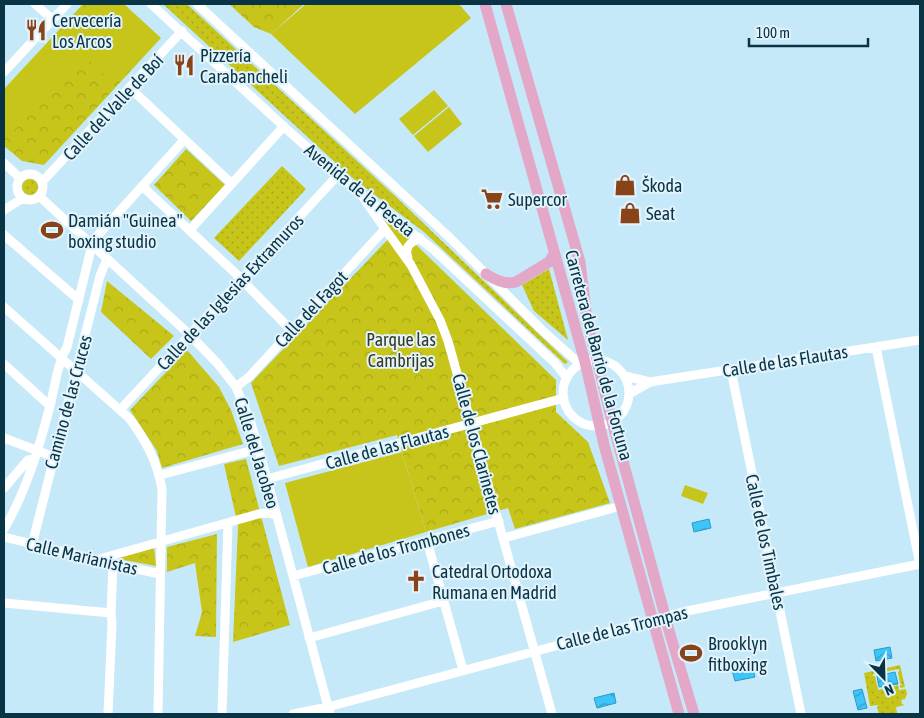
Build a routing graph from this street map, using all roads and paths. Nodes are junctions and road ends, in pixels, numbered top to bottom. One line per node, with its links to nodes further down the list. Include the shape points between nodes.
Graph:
1 (35, 4): 7 (street)
2 (67, 4): 7 (street)
3 (152, 4): 8 (street, Avenida de la Peseta)
4 (197, 4): 31 (street, Avenida de la Peseta)
5 (485, 4): 28 (main road, Carretera del Barrio de la Fortuna)
6 (506, 4): 40 (main road, Carretera del Barrio de la Fortuna, via 580,262 587,320)
7 (52, 20): 9 (street)
8 (182, 31): 10 (street, Calle del Valle de Boí); 11 (street, Avenida de la Peseta)
9 (4, 72)
10 (130, 88): 12 (street); 16 (street, Calle del Valle de Boí)
11 (284, 126): 14 (street, Avenida de la Peseta); 17 (street)
12 (184, 140): 17 (street); 18 (street)
13 (4, 163): 15 (street)
14 (339, 174): 19 (street, Avenida de la Peseta); 32 (street, Calle de las Iglesias Extramuros)
15 (20, 178): 16 (street, via 32,174); 21 (street, via 18,190)
16 (42, 182): 20 (street, via 43,190)
17 (232, 184): 24 (street)
18 (142, 186): 24 (street); 27 (street)
19 (360, 193): 23 (street, Calle de los Clarinetes); 26 (street, Avenida de la Peseta)
20 (39, 196): 21 (street, via 29,200); 27 (street, Calle del Jacobeo)
21 (23, 198): 22 (street)
22 (4, 210)
23 (385, 229): 30 (street, Calle de los Clarinetes); 35 (street, Calle del Fagot)
24 (190, 230): 32 (street)
25 (4, 235): 33 (street)
26 (420, 238): 30 (street, via 410,243 406,250); 46 (street, Avenida de la Peseta, via 555,363)
27 (92, 244): 29 (street, Calle del Jacobeo); 33 (street, Camino de las Cruces)
28 (554, 254): 31 (main road, via 549,262 510,284); 41 (main road, Carretera del Barrio de la Fortuna)
29 (107, 260): 36 (street, Calle del Jacobeo); 44 (street, Camino de las Cruces, via 100,276)
30 (412, 265): 54 (street, Calle de los Clarinetes, via 448,341)
31 (486, 274): 41 (street, Avenida de la Peseta)
32 (242, 280): 35 (street); 36 (street, Calle de las Iglesias Extramuros)
33 (79, 300): 39 (street, Camino de las Cruces)
34 (4, 307): 39 (street)
35 (291, 330): 48 (street, Calle del Fagot)
36 (190, 335): 48 (street, Calle del Jacobeo); 52 (street, Calle de las Iglesias Extramuros)
37 (920, 340): 38 (street, Calle de las Flautas)
38 (876, 347): 43 (street, Calle de las Flautas); 75 (street)
39 (61, 358): 44 (street); 51 (street, Camino de las Cruces)
40 (597, 360): 41 (street); 45 (street, via 613,365); 53 (main road, Carretera del Barrio de la Fortuna)
41 (582, 363): 46 (street); 55 (main road, Carretera del Barrio de la Fortuna)
42 (4, 364): 51 (street)
43 (731, 370): 47 (street, Calle de las Flautas); 78 (street, Calle de los Timbales)
44 (77, 372): 52 (street); 59 (street, Camino de las Cruces)
45 (625, 376): 47 (street, Calle de las Flautas); 49 (street)
46 (567, 378): 50 (street)
47 (650, 382): 49 (street, Calle de las Flautas)
48 (236, 387): 57 (street, Calle del Jacobeo)
49 (629, 394): 53 (street, via 621,415)
50 (564, 398): 54 (street, Calle de las Flautas); 55 (street, via 572,415 590,425)
51 (50, 406): 58 (street, Camino de las Cruces)
52 (120, 410): 60 (street, via 146,440)
53 (612, 422): 55 (street); 82 (main road, Carretera del Barrio de la Fortuna)
54 (472, 424): 61 (street, Calle de las Flautas); 65 (street, Calle de los Clarinetes)
55 (599, 425): 63 (main road, Carretera del Barrio de la Fortuna)
56 (4, 438): 58 (street)
57 (258, 448): 60 (street); 61 (street, Calle del Jacobeo)
58 (35, 455): 59 (street); 62 (street, Camino de las Cruces); 67 (street, Camino de las Cruces, via 18,504)
59 (54, 457): 72 (street, Camino de las Cruces)
60 (160, 475): 70 (street)
61 (267, 479): 64 (street, Calle del Jacobeo)
62 (4, 488)
63 (622, 506): 69 (street); 82 (main road, Carretera del Barrio de la Fortuna)
64 (276, 515): 66 (street, via 268,513); 77 (street, Calle del Jacobeo)
65 (498, 521): 69 (street, Calle de los Clarinetes); 71 (street, Calle de los Trombones)
66 (228, 524): 70 (street); 89 (street)
67 (4, 529)
68 (4, 537): 72 (street, Calle Marianistas)
69 (504, 538): 84 (street, Calle de los Clarinetes)
70 (162, 541): 73 (street); 76 (street)
71 (428, 541): 77 (street, Calle de los Trombones); 79 (street)
72 (32, 545): 73 (street, Calle Marianistas)
73 (96, 560): 74 (street, Calle Marianistas)
74 (112, 564): 76 (street, Calle Marianistas); 81 (street)
75 (920, 564): 78 (street, Calle de las Trompas)
76 (160, 574): 88 (street)
77 (293, 576): 83 (street, Calle del Jacobeo)
78 (776, 593): 82 (street, Calle de las Trompas); 94 (street, Calle de los Timbales)
79 (443, 601): 83 (street); 85 (street)
80 (4, 603): 81 (street)
81 (111, 613): 87 (street)
82 (659, 618): 84 (street, Calle de las Trompas); 92 (main road, Carretera del Barrio de la Fortuna); 93 (main road, Carretera del Barrio de la Fortuna)
83 (309, 638): 86 (street, Calle del Jacobeo)
84 (534, 651): 85 (street, Calle de las Trompas); 91 (street, Calle de los Clarinetes)
85 (463, 670): 86 (street, Calle de las Trompas)
86 (329, 711): 90 (street, Calle de las Trompas)
87 (108, 714)
88 (158, 714)
89 (222, 714)
90 (293, 714)
91 (552, 714)
92 (679, 714)
93 (694, 714)
94 (801, 714)

